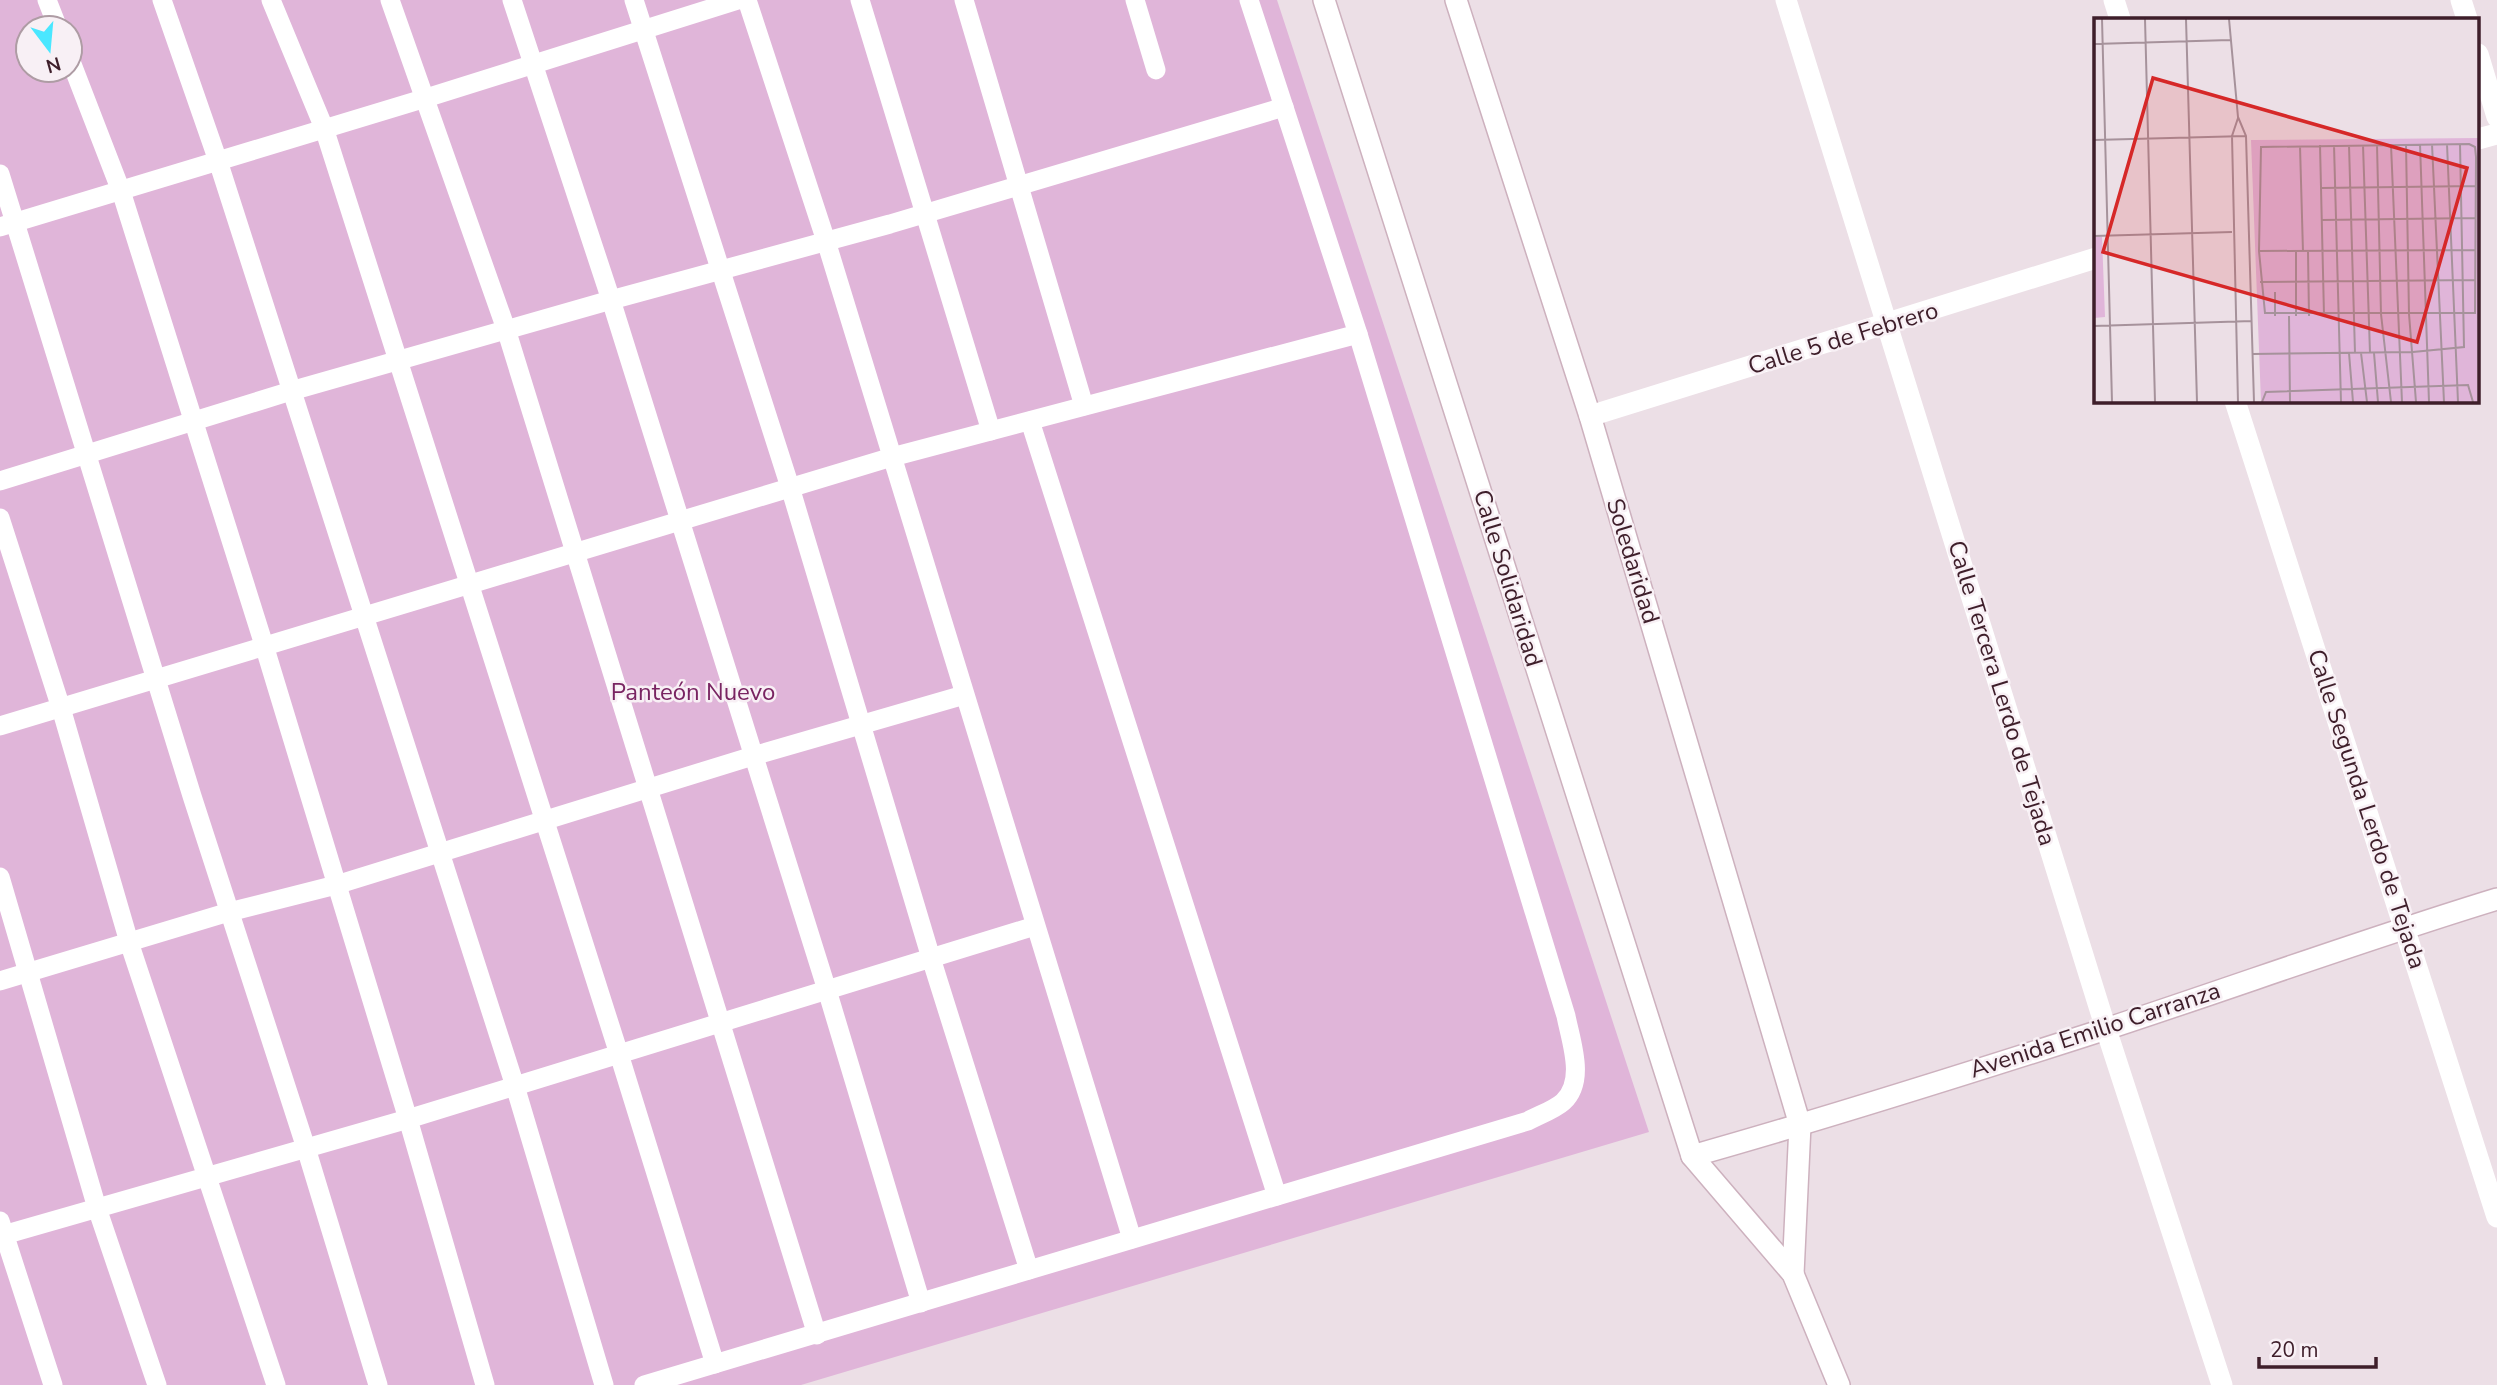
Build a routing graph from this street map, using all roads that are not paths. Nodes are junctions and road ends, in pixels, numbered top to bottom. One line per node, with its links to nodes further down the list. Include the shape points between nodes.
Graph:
1 (162, 0): 30 (lane)
2 (271, 0): 27 (lane)
3 (390, 0): 24 (lane)
4 (512, 0): 21 (lane)
5 (634, 0): 19 (lane)
6 (738, 0): 19 (lane)
7 (747, 0): 36 (lane)
8 (860, 0): 34 (lane)
9 (964, 0): 32 (lane)
10 (1135, 0): 22 (lane)
11 (1249, 0): 25 (lane)
12 (1324, 0): 88 (street, Calle Solidaridad)
13 (1456, 0): 47 (street, Soledaridad)
14 (1786, 0): 40 (street, Calle Tercera Lerdo de Tejada)
15 (2114, 0): 17 (street)
16 (2461, 0): 18 (street)
17 (2120, 18)
18 (2467, 18)
19 (643, 29): 21 (lane); 38 (lane)
20 (2480, 61): 26 (street)
21 (534, 63): 24 (lane); 39 (lane)
22 (1156, 70)
23 (80, 84): 33 (lane)
24 (426, 98): 27 (lane); 41 (lane)
25 (1284, 107): 32 (lane); 42 (lane)
26 (2497, 117)
27 (324, 128): 30 (lane); 43 (lane)
28 (2497, 134): 29 (street)
29 (2480, 138)
30 (218, 161): 33 (lane); 44 (lane)
31 (0, 174): 35 (lane)
32 (1018, 186): 34 (lane); 46 (lane)
33 (121, 191): 35 (lane); 48 (lane)
34 (925, 213): 36 (lane); 50 (lane)
35 (8, 225): 51 (lane)
36 (826, 241): 38 (lane); 52 (lane)
37 (2094, 259): 40 (street, Calle 5 de Febrero)
38 (721, 270): 39 (lane); 54 (lane)
39 (611, 300): 41 (lane); 56 (lane)
40 (1887, 325): 47 (street, Calle 5 de Febrero); 82 (street, Calle Tercera Lerdo de Tejada)
41 (506, 329): 43 (lane); 57 (lane)
42 (1358, 334): 46 (lane); 90 (lane, via 1566,1016 1575,1063 1574,1085 1563,1102 1528,1121)
43 (397, 360): 44 (lane); 58 (lane)
44 (290, 391): 48 (lane); 59 (lane)
45 (2235, 402): 75 (street, Calle Segunda Lerdo de Tejada)
46 (1084, 406): 49 (lane)
47 (1590, 416): 86 (street, Soledaridad)
48 (193, 420): 51 (lane); 60 (lane)
49 (1030, 421): 50 (lane); 90 (lane)
50 (991, 431): 52 (lane)
51 (86, 454): 53 (lane); 61 (lane)
52 (892, 457): 54 (lane); 62 (lane)
53 (0, 481)
54 (790, 487): 56 (lane); 64 (lane)
55 (0, 518): 63 (lane)
56 (679, 520): 57 (lane); 66 (lane)
57 (577, 552): 58 (lane); 67 (lane)
58 (470, 584): 59 (lane); 68 (lane)
59 (364, 615): 60 (lane); 69 (lane)
60 (264, 645): 61 (lane); 71 (lane)
61 (157, 678): 63 (lane); 73 (lane)
62 (964, 695): 64 (lane); 74 (lane)
63 (61, 708): 65 (lane); 76 (lane)
64 (860, 725): 66 (lane); 77 (lane)
65 (0, 726)
66 (753, 756): 67 (lane); 80 (lane)
67 (649, 788): 68 (lane); 81 (lane)
68 (545, 820): 69 (lane); 83 (lane)
69 (441, 853): 71 (lane); 84 (lane)
70 (0, 877): 78 (lane)
71 (336, 885): 73 (lane); 85 (lane)
72 (2497, 899): 75 (street, Avenida Emilio Carranza)
73 (229, 912): 76 (lane); 87 (lane)
74 (1035, 926): 77 (lane); 94 (lane)
75 (2405, 927): 82 (street, Avenida Emilio Carranza); 92 (street, Calle Segunda Lerdo de Tejada)
76 (129, 942): 78 (lane); 89 (lane)
77 (931, 958): 80 (lane); 95 (lane)
78 (28, 973): 79 (lane); 91 (lane)
79 (0, 981)
80 (827, 990): 81 (lane); 97 (lane)
81 (721, 1023): 83 (lane); 98 (lane)
82 (2106, 1029): 86 (street, Avenida Emilio Carranza); 108 (street, Calle Tercera Lerdo de Tejada)
83 (619, 1054): 84 (lane); 99 (lane)
84 (515, 1086): 85 (lane); 105 (lane)
85 (408, 1119): 87 (lane); 104 (lane)
86 (1800, 1125): 88 (street, Avenida Emilio Carranza); 96 (street, Soledaridad)
87 (306, 1148): 89 (lane); 103 (lane)
88 (1692, 1156): 96 (street)
89 (207, 1177): 91 (lane); 102 (lane)
90 (1277, 1196): 94 (lane)
91 (97, 1208): 93 (lane); 101 (lane)
92 (2497, 1217)
93 (1, 1231): 100 (lane)
94 (1132, 1239): 95 (lane)
95 (1029, 1270): 97 (lane)
96 (1793, 1274): 107 (street)
97 (921, 1303): 98 (lane)
98 (817, 1335): 99 (lane)
99 (715, 1364): 106 (lane)
100 (53, 1385)
101 (157, 1385)
102 (276, 1385)
103 (378, 1385)
104 (485, 1385)
105 (604, 1385)
106 (644, 1385)
107 (1839, 1385)
108 (2222, 1385)

